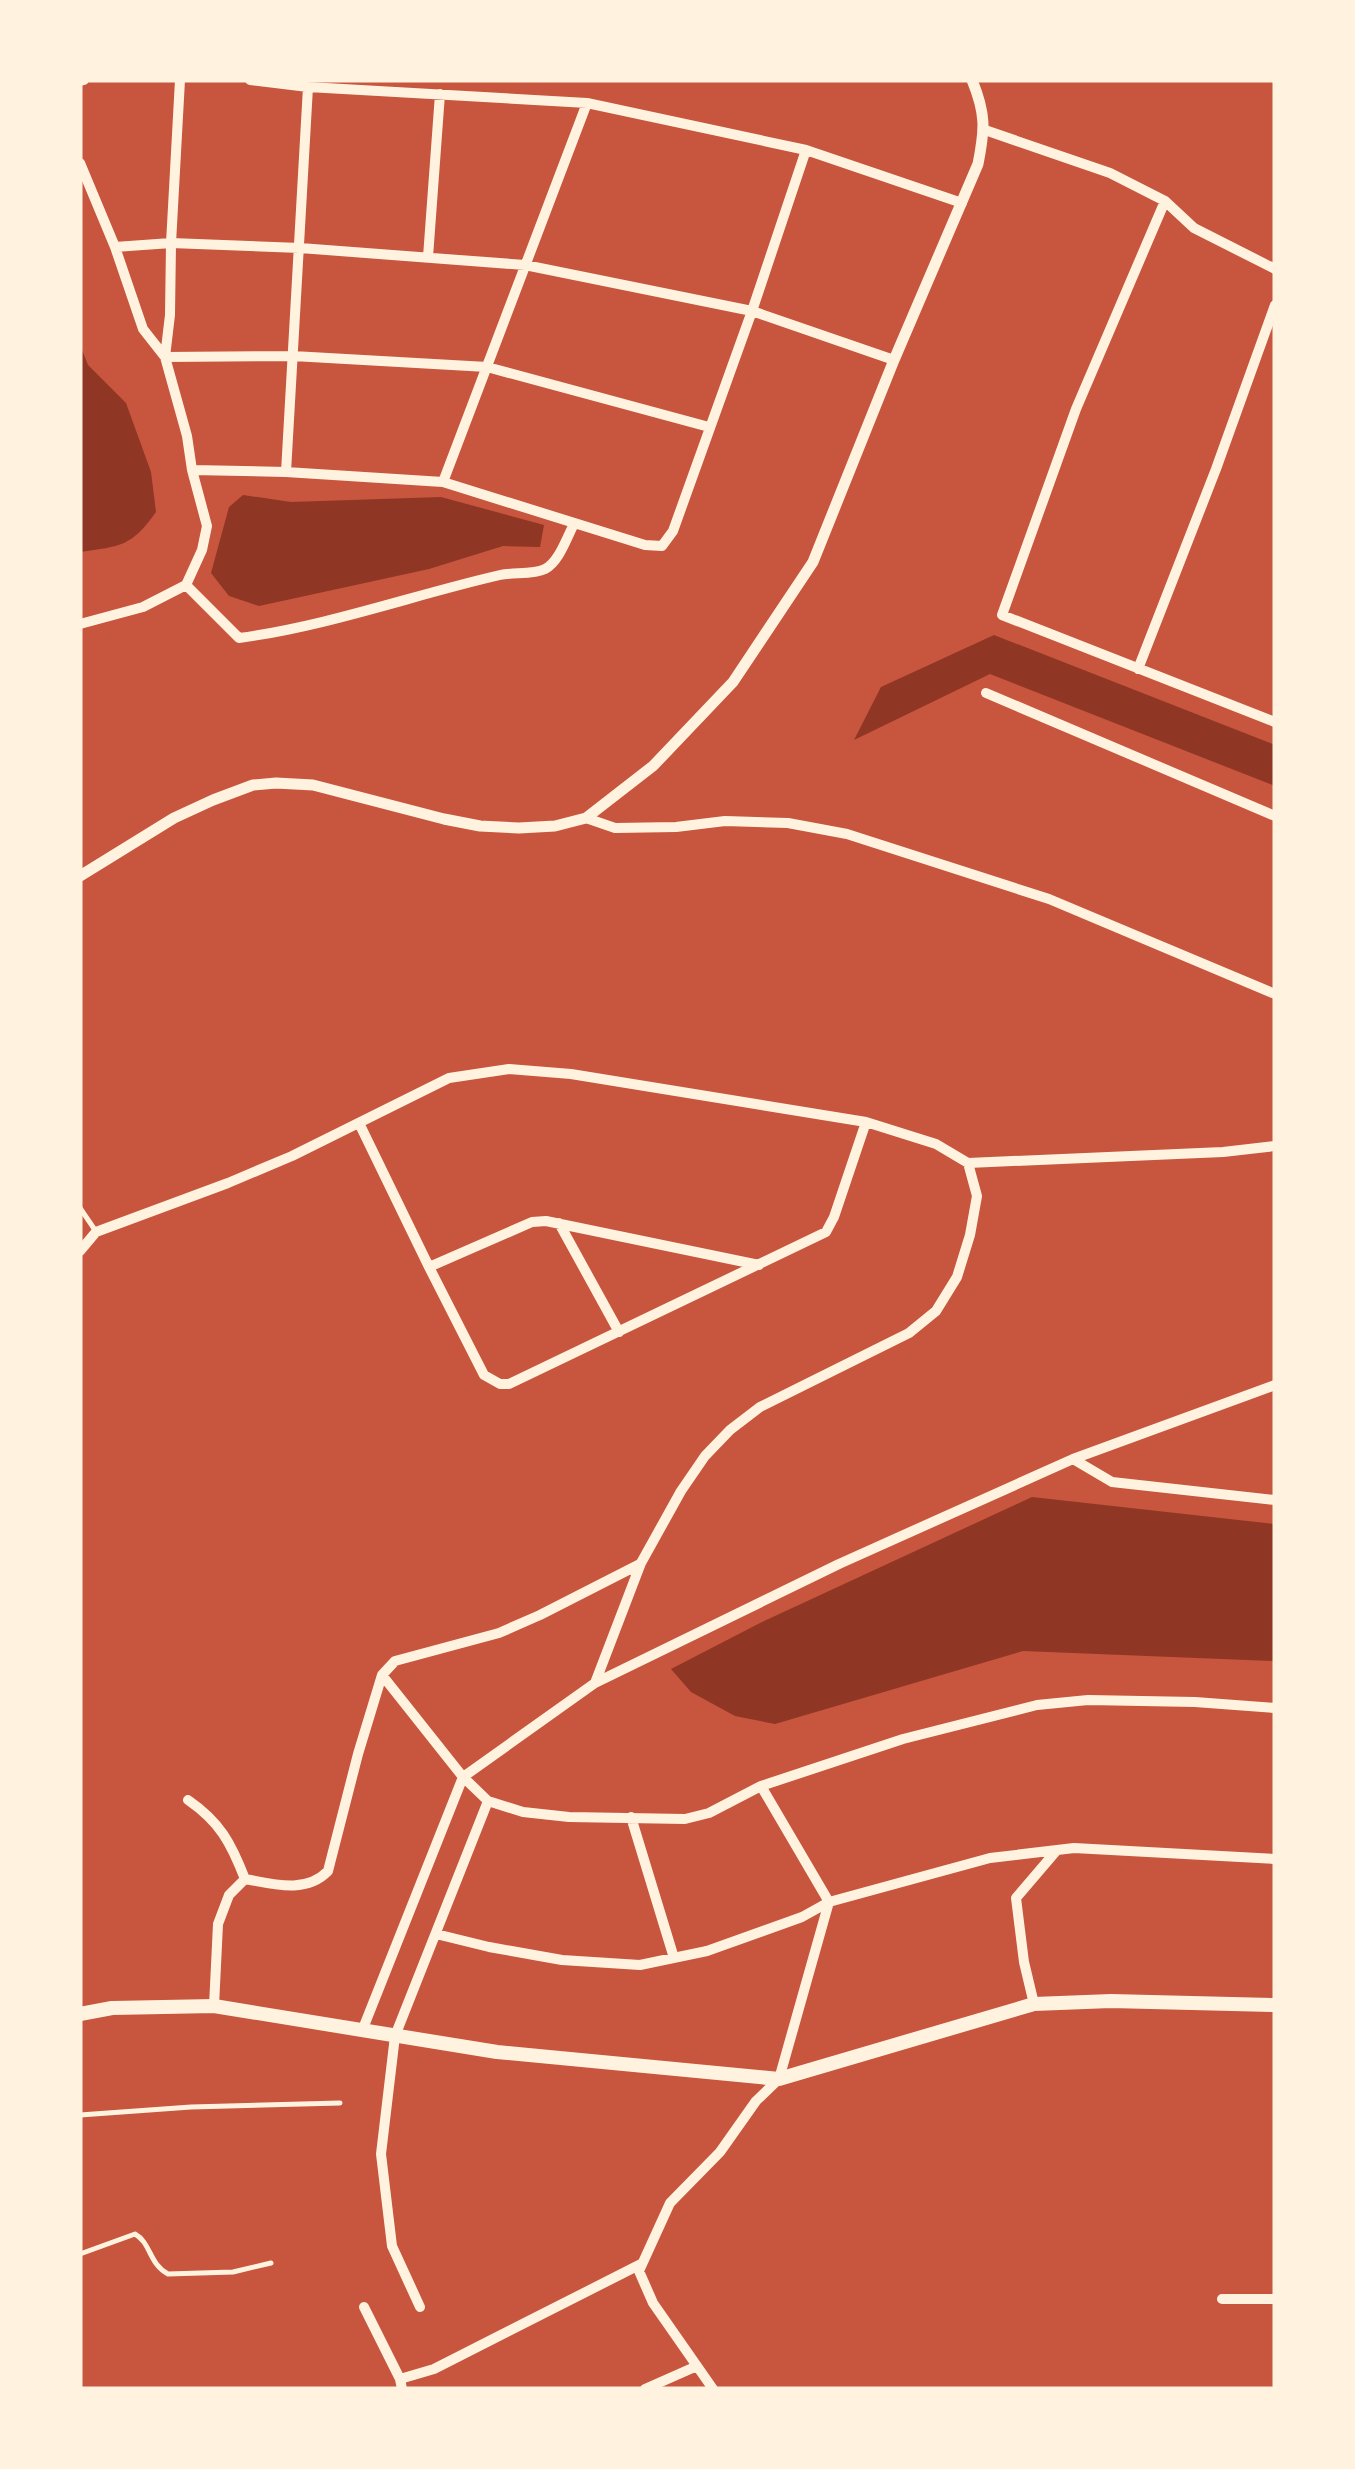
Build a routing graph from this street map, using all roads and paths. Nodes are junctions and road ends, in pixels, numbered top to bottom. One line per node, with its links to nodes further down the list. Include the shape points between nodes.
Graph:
1 (180, 80): 12 (street)
2 (250, 80): 4 (street)
3 (972, 80): 7 (street)
4 (308, 87): 5 (street); 14 (street)
5 (440, 94): 6 (street); 15 (street)
6 (587, 103): 8 (street); 16 (street)
7 (985, 130): 10 (street, via 1110,173); 11 (street)
8 (806, 150): 11 (street); 19 (street)
9 (80, 162): 13 (street)
10 (1166, 201): 17 (street, via 1194,228); 31 (street, via 1068,429 1002,615)
11 (962, 203): 22 (street)
12 (171, 243): 13 (street); 14 (street); 21 (street)
13 (115, 247): 21 (street, via 143,329)
14 (300, 248): 15 (street); 20 (street)
15 (428, 257): 16 (street)
16 (526, 265): 19 (street); 23 (street)
17 (1275, 268)
18 (1275, 305): 31 (street)
19 (752, 311): 22 (street); 24 (street)
20 (294, 356): 21 (street); 23 (street); 26 (street)
21 (165, 357): 25 (street)
22 (894, 360): 35 (street, via 813,562 733,682 653,766)
23 (487, 367): 24 (street); 27 (street)
24 (710, 427): 28 (street, via 674,531 662,546)
25 (192, 470): 26 (street); 29 (street, via 208,526)
26 (286, 472): 27 (street)
27 (443, 482): 28 (street)
28 (574, 524): 29 (street, via 542,570 502,574 260,636 240,638)
29 (186, 586): 30 (street, via 143,608)
30 (80, 624)
31 (1138, 668): 33 (street)
32 (986, 694): 34 (street)
33 (1275, 722)
34 (1275, 816)
35 (586, 818): 36 (street, via 555,826 480,826 313,785 253,785 174,818); 37 (street, via 615,828 725,821 846,834 1049,900)
36 (80, 876)
37 (1275, 994)
38 (359, 1122): 39 (street, via 449,1078 509,1069); 44 (street, via 228,1183); 47 (street)
39 (866, 1122): 41 (street, via 936,1144); 46 (street, via 826,1232)
40 (1275, 1146): 41 (street)
41 (968, 1163): 52 (street, via 977,1196 970,1235 957,1277 936,1311 909,1333 760,1407 730,1430 681,1491)
42 (80, 1208): 44 (lane)
43 (559, 1223): 46 (street); 47 (street, via 532,1222); 48 (street)
44 (96, 1232): 45 (street)
45 (80, 1250)
46 (760, 1265): 48 (street)
47 (428, 1267): 48 (street, via 484,1375 500,1384)
48 (618, 1332)
49 (1275, 1385): 50 (street)
50 (1073, 1459): 51 (street, via 1112,1482); 54 (street)
51 (1275, 1500)
52 (641, 1563): 53 (street, via 498,1633 395,1661); 54 (street)
53 (382, 1676): 56 (street); 63 (street, via 328,1871 318,1881 288,1886)
54 (595, 1683): 56 (street)
55 (1275, 1708): 57 (street, via 1088,1700 1037,1706)
56 (463, 1777): 59 (street); 71 (street)
57 (761, 1786): 60 (street, via 685,1819); 64 (street)
58 (188, 1800): 63 (street, via 221,1830)
59 (488, 1800): 60 (street, via 548,1816); 65 (street)
60 (631, 1817): 66 (street)
61 (1057, 1850): 62 (street); 64 (street, via 990,1858); 67 (street, via 1016,1898)
62 (1275, 1859)
63 (245, 1879): 69 (street, via 229,1895 218,1924)
64 (828, 1902): 66 (street, via 802,1917); 73 (street)
65 (436, 1934): 66 (street, via 562,1960 640,1965); 72 (street)
66 (674, 1958)
67 (1034, 2004): 68 (main road); 73 (main road)
68 (1275, 2005)
69 (214, 2006): 70 (main road); 71 (main road)
70 (80, 2014)
71 (362, 2032): 72 (main road)
72 (395, 2036): 73 (main road); 82 (street, via 381,2154 392,2246)
73 (779, 2079): 78 (street, via 670,2203)
74 (340, 2103): 75 (lane)
75 (80, 2114)
76 (80, 2254): 77 (lane, via 135,2234 168,2274 233,2272)
77 (271, 2262)
78 (642, 2264): 83 (street, via 653,2302); 84 (street)
79 (1222, 2299): 80 (street)
80 (1275, 2299)
81 (364, 2307): 84 (street)
82 (420, 2307)
83 (697, 2366): 85 (street); 86 (street)
84 (401, 2384)
85 (645, 2389)
86 (713, 2389)

